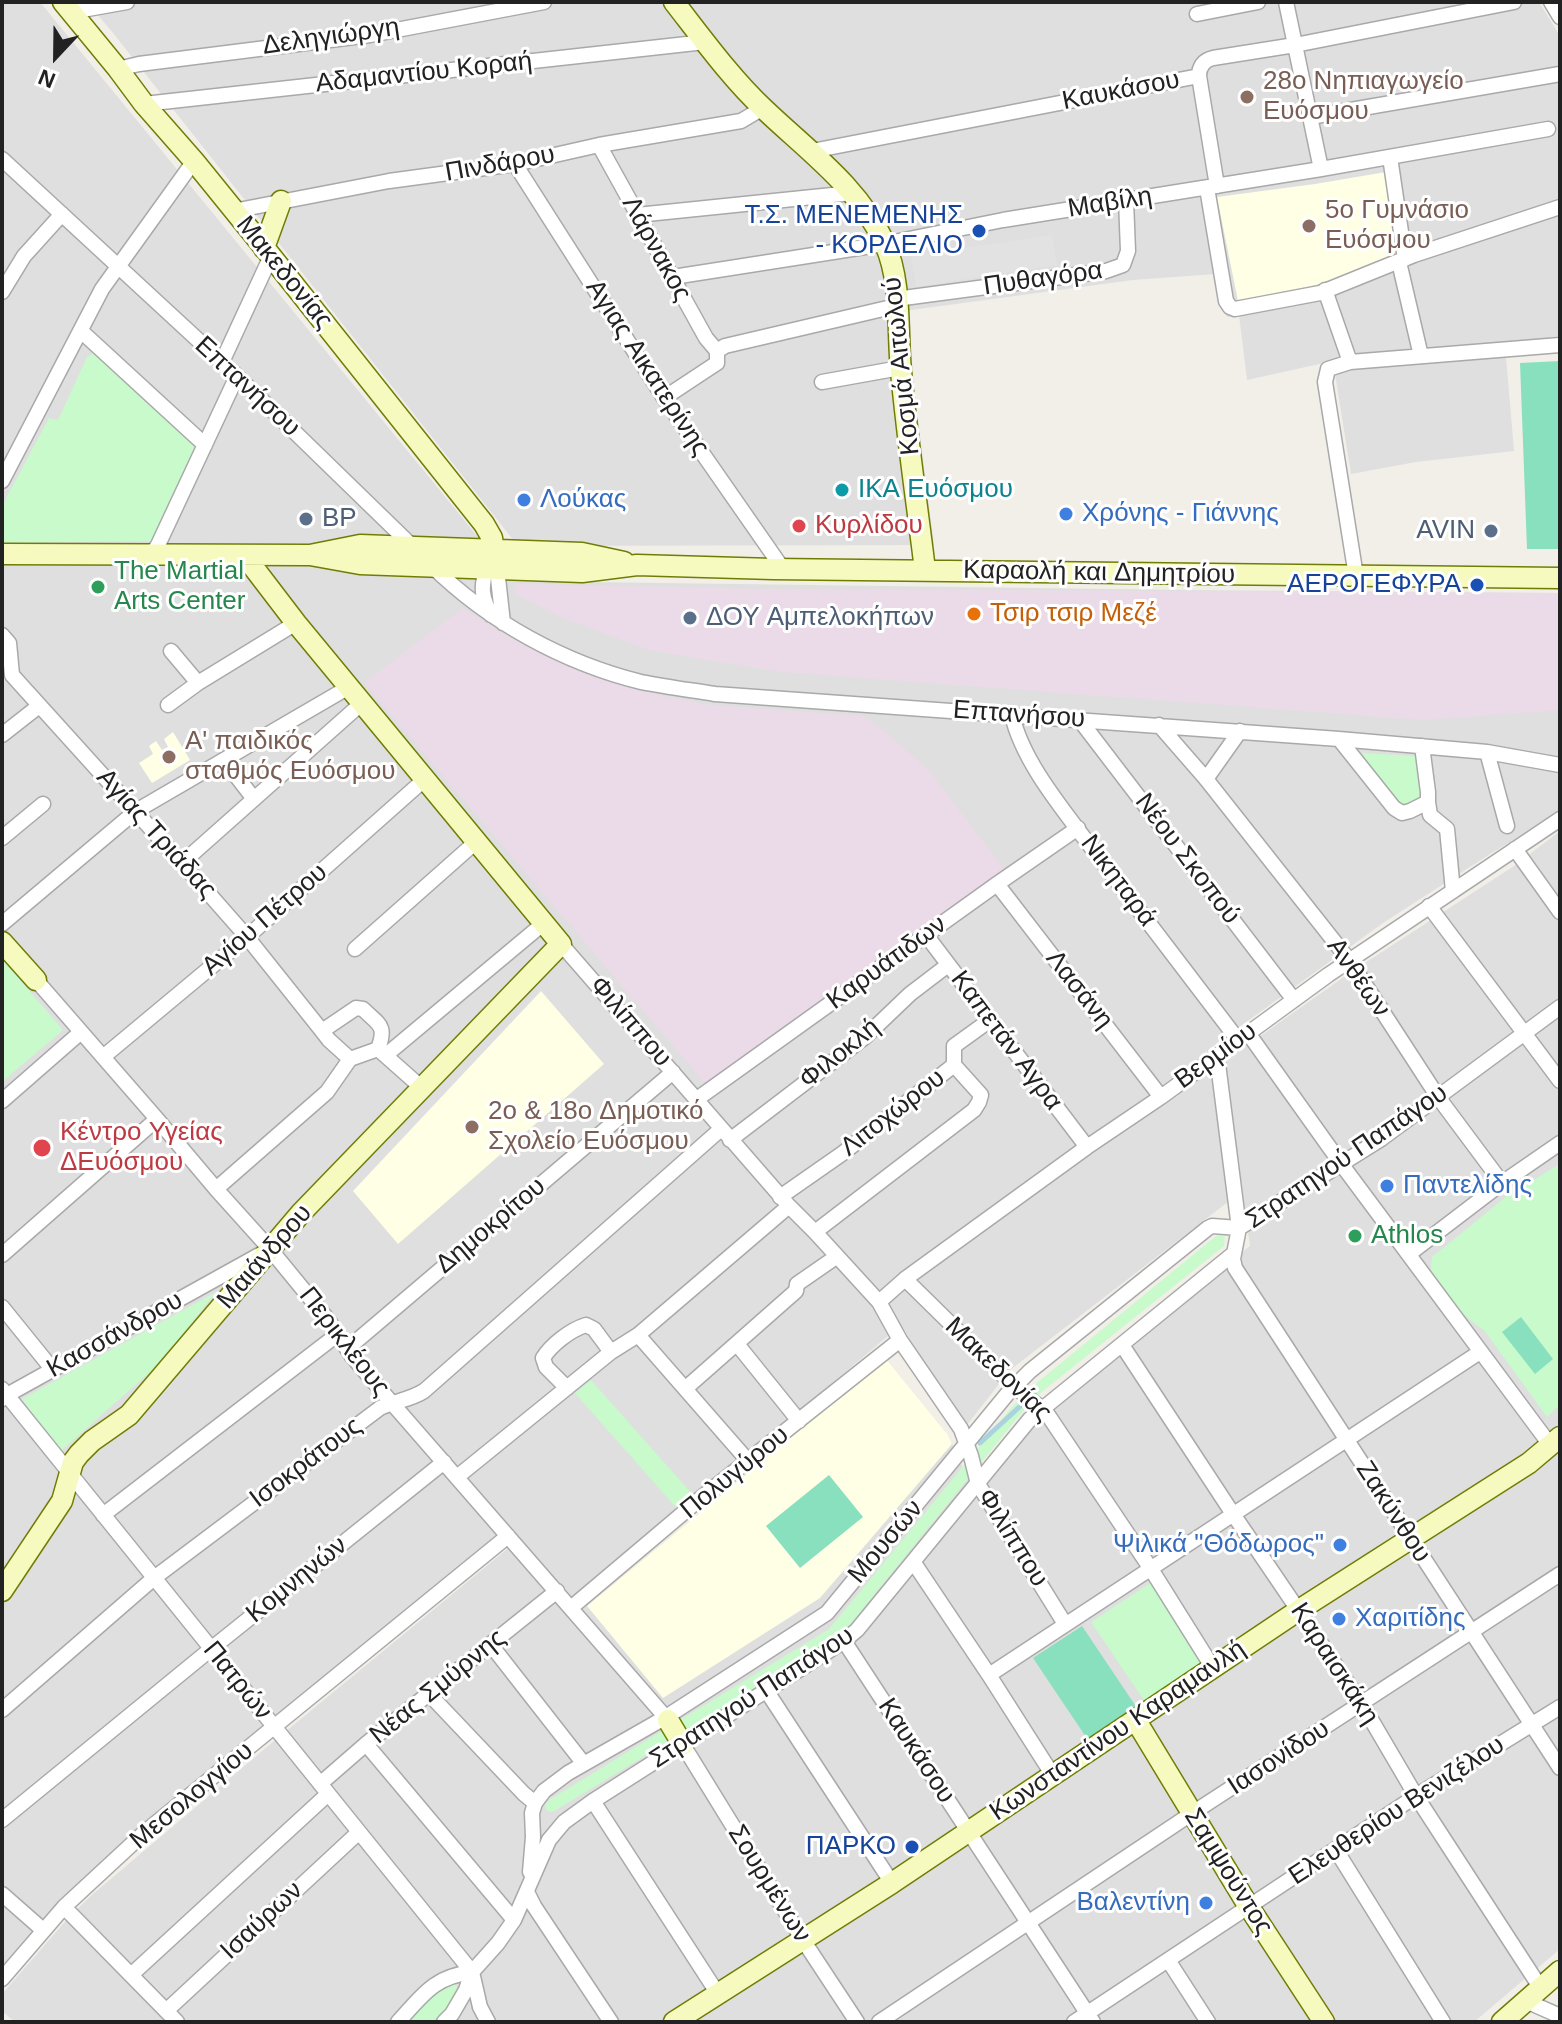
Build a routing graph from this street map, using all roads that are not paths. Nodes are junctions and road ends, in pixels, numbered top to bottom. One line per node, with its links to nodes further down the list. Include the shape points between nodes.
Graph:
1 (127, 2): 9 (street)
2 (544, 2): 14 (street, Δεληγιώργη, via 370,35)
3 (674, 2): 12 (street, Κοσμά Αιτωλού)
4 (1258, 2): 10 (street)
5 (1286, 2): 13 (street)
6 (1514, 2): 8 (street, Καυκάσου)
7 (1551, 2): 11 (street)
8 (1496, 4): 13 (street, Καυκάσου)
9 (67, 7): 14 (street, Μακεδονίας)
10 (1197, 14)
11 (1560, 17)
12 (705, 42): 17 (street, Αδαμαντίου Κοραή); 18 (street, Κοσμά Αιτωλού)
13 (1295, 45): 16 (street, Καυκάσου, via 1210,59 1200,67); 19 (street)
14 (118, 69): 17 (street, Μακεδονίας)
15 (1560, 74): 19 (street)
16 (1199, 76): 22 (street, Καυκάσου); 28 (street)
17 (144, 104): 25 (street, Μακεδονίας)
18 (763, 108): 21 (street, Πινδάρου, via 741,121); 22 (street, Κοσμά Αιτωλού)
19 (1310, 117): 27 (street)
20 (1548, 129): 23 (street, Μαβίλη)
21 (599, 145): 26 (street, Πινδάρου); 35 (street, Λάρνακος)
22 (812, 151): 29 (street, Κοσμά Αιτωλού)
23 (1390, 157): 27 (street, Μαβίλη); 38 (street)
24 (2, 159): 34 (street, Επτανήσου)
25 (194, 161): 33 (street, Μακεδονίας); 39 (street)
26 (515, 164): 31 (street, Πινδάρου); 53 (street, Αγιας Αικατερίνης)
27 (1321, 169): 28 (street, Μαβίλη)
28 (1212, 187): 30 (street, Μαβίλη); 41 (street, via 1228,305 1241,309)
29 (852, 193): 35 (street); 36 (street, Κοσμά Αιτωλού)
30 (1126, 200): 36 (street, Μαβίλη); 43 (street, Πυθαγόρα, via 1128,251 1123,265)
31 (281, 201): 33 (street, Πινδάρου); 37 (street)
32 (1560, 207): 38 (street)
33 (233, 211): 37 (street, Μακεδονίας)
34 (62, 214): 39 (street, Επτανήσου); 42 (street, via 24,256)
35 (637, 215): 40 (street, Λάρνακος)
36 (884, 244): 40 (street, Μαβίλη); 43 (street, Κοσμά Αιτωλού)
37 (268, 252): 48 (street); 61 (street, Μακεδονίας, via 484,524 492,538)
38 (1402, 260): 41 (street); 47 (street)
39 (119, 267): 44 (street); 48 (street, Επτανήσου)
40 (673, 277): 46 (street, Λάρνακος)
41 (1325, 290): 49 (street)
42 (2, 292)
43 (896, 303): 46 (street, Πυθαγόρα); 50 (street, Κοσμά Αιτωλού)
44 (81, 331): 54 (street); 55 (street)
45 (1560, 345): 47 (street)
46 (717, 351): 53 (street, via 717,363)
47 (1421, 356): 49 (street)
48 (222, 362): 51 (street, Επτανήσου)
49 (1350, 362): 65 (street, via 1328,369 1325,382)
50 (900, 368): 52 (street); 64 (street, Κοσμά Αιτωλού)
51 (237, 376): 54 (street); 56 (street, Επτανήσου)
52 (822, 382)
53 (664, 398): 63 (street, Αγιας Αικατερίνης)
54 (205, 445): 58 (street)
55 (2, 481)
56 (413, 547): 60 (street, Καραολή και Δημητρίου, via 360,545); 61 (street, Καραολή και Δημητρίου); 62 (street, Επτανήσου)
57 (2, 554): 58 (street, Καραολή και Δημητρίου)
58 (151, 555): 59 (street, Καραολή και Δημητρίου)
59 (244, 555): 60 (street, Καραολή και Δημητρίου); 68 (street, Φιλίππου)
60 (310, 555): 62 (street, Καραολή και Δημητρίου, via 360,564)
61 (493, 562): 62 (street, Καραολή και Δημητρίου); 63 (street, Καραολή και Δημητρίου, via 582,553 637,565); 67 (street, via 482,593)
62 (432, 566): 67 (street, Επτανήσου)
63 (783, 569): 64 (street, Καραολή και Δημητρίου)
64 (925, 570): 65 (street, Καραολή και Δημητρίου)
65 (1356, 576): 66 (street, Καραολή και Δημητρίου)
66 (1560, 578)
67 (497, 619): 75 (street, Επτανήσου, via 593,667 664,686)
68 (296, 623): 71 (street); 72 (street, Φιλίππου)
69 (2, 635): 74 (street, Αγίας Τριάδας, via 9,643 12,675)
70 (171, 651): 71 (street)
71 (198, 683): 73 (street)
72 (356, 695): 83 (street); 85 (street, Φιλίππου); 87 (street)
73 (168, 705)
74 (39, 706): 79 (street); 90 (street, Αγίας Τριάδας)
75 (1012, 715): 76 (street, Επτανήσου); 93 (street, Νικηταρά, via 1024,750)
76 (1079, 719): 77 (street, Επτανήσου); 112 (street, Νέου Σκοπού)
77 (1159, 725): 78 (street, Επτανήσου); 86 (street, Ανθέων)
78 (1240, 731): 80 (street, Επτανήσου); 86 (street)
79 (2, 735)
80 (1339, 739): 81 (street, Επτανήσου); 88 (street, via 1394,808 1402,813)
81 (1422, 746): 82 (street, Επτανήσου); 88 (street)
82 (1487, 752): 84 (street, Επτανήσου); 92 (street)
83 (224, 760): 87 (street); 90 (street)
84 (1560, 765)
85 (425, 779): 95 (street, Φιλίππου); 105 (street, Αγίου Πέτρου)
86 (1206, 779): 109 (street, Ανθέων)
87 (254, 799): 97 (street)
88 (1428, 802): 99 (street, via 1430,815 1447,829)
89 (43, 804): 94 (street)
90 (136, 811): 97 (street, Αγίας Τριάδας); 103 (street)
91 (1560, 819): 96 (street, Βερμίου)
92 (1507, 826)
93 (1078, 828): 98 (street, Καρυάτιδων); 118 (street, Νικηταρά)
94 (2, 838)
95 (477, 841): 102 (street, Φιλίππου); 108 (street)
96 (1515, 849): 99 (street, Βερμίου); 101 (street)
97 (182, 863): 105 (street, Αγίας Τριάδας)
98 (997, 884): 104 (street, Καρυάτιδων); 127 (street, Λασάνη)
99 (1453, 891): 100 (street, Βερμίου)
100 (1429, 906): 109 (street, Βερμίου); 117 (street)
101 (1560, 912)
102 (544, 923): 107 (street, Φιλίππου); 119 (street)
103 (2, 924)
104 (926, 935): 110 (street, Καπετάν Αγρα); 129 (street, Καρυάτιδων)
105 (247, 937): 115 (street, Αγίας Τριάδας); 121 (street, Αγίου Πέτρου)
106 (2, 942): 111 (street, Περικλέους)
107 (561, 944): 124 (street, Φιλίππου); 126 (street, Μαιάνδρου)
108 (355, 949)
109 (1349, 960): 112 (street, Βερμίου); 128 (street, Ανθέων)
110 (948, 965): 114 (street, Καπετάν Αγρα); 132 (street, Φιλοκλή, via 865,1037)
111 (36, 980): 116 (street, Περικλέους)
112 (1294, 1000): 118 (street, Βερμίου)
113 (1560, 1007): 117 (street, Στρατηγού Παπάγου)
114 (990, 1020): 123 (street, Λιτοχώρου, via 954,1046); 134 (street, Καπετάν Αγρα)
115 (322, 1031): 119 (street, via 356,1008 363,1009 381,1027); 122 (street, Αγίας Τριάδας)
116 (81, 1032): 121 (street, Περικλέους); 130 (street)
117 (1525, 1033): 125 (street); 128 (street, Στρατηγού Παπάγου)
118 (1243, 1036): 120 (street, Βερμίου); 135 (street, Νικηταρά)
119 (382, 1052): 122 (street); 126 (street)
120 (1217, 1056): 127 (street, Βερμίου); 139 (street)
121 (103, 1057): 131 (street, Περικλέους)
122 (350, 1059): 137 (street, via 327,1092)
123 (954, 1065): 138 (street, Λιτοχώρου); 140 (street, via 981,1095 974,1110)
124 (673, 1072): 129 (street, Φιλίππου); 154 (street, Δημοκρίτου)
125 (1560, 1081)
126 (422, 1088): 141 (street, Μαιάνδρου)
127 (1161, 1097): 134 (street, Βερμίου)
128 (1438, 1097): 135 (street, Στρατηγού Παπάγου); 136 (street, Ανθέων)
129 (697, 1099): 132 (street, Φιλίππου)
130 (2, 1101)
131 (157, 1119): 137 (street, Περικλέους); 144 (street)
132 (726, 1134): 138 (street, Φιλίππου); 162 (street, Ισοκράτους, via 424,1391)
133 (1560, 1143): 136 (street)
134 (1087, 1147): 146 (street, Βερμίου)
135 (1342, 1165): 139 (street, Στρατηγού Παπάγου); 143 (street, Νικηταρά)
136 (1502, 1183): 143 (street)
137 (216, 1189): 141 (street, Περικλέους)
138 (784, 1202): 140 (street, Φιλίππου); 150 (street)
139 (1239, 1228): 142 (street, Στρατηγού Παπάγου); 158 (street, Μουσών, via 1208,1228 1045,1357)
140 (815, 1232): 145 (street, Φιλίππου)
141 (270, 1249): 149 (street, Περικλέους); 157 (street, Κασσάνδρου); 170 (street, Μαιάνδρου, via 129,1415 79,1454)
142 (1233, 1254): 153 (street, Στρατηγού Παπάγου); 165 (street, Ζακύνθου, via 1235,1268)
143 (1409, 1254): 156 (street, Νικηταρά)
144 (2, 1255)
145 (836, 1257): 147 (street, Φιλίππου); 152 (street, via 797,1284 796,1291)
146 (905, 1279): 147 (street, Βερμίου); 158 (street, Μακεδονίας)
147 (879, 1302): 151 (street, Φιλίππου)
148 (2, 1307): 157 (street)
149 (338, 1334): 154 (street, Περικλέους); 174 (street)
150 (638, 1335): 155 (street); 160 (street)
151 (900, 1340): 164 (street, Πολυγύρου); 166 (street, Φιλίππου)
152 (737, 1344): 160 (street); 164 (street)
153 (1122, 1345): 163 (street, Στρατηγού Παπάγου); 173 (street, Καραισκάκη)
154 (347, 1349): 162 (street, Περικλέους)
155 (611, 1352): 159 (street); 159 (street, via 586,1325 547,1351 546,1367)
156 (1480, 1352): 165 (street); 167 (street, Νικηταρά)
157 (53, 1370): 161 (street, Κασσάνδρου)
158 (1015, 1387): 163 (street, Μακεδονίας); 166 (street, Μουσών)
159 (567, 1388): 171 (street)
160 (686, 1388): 169 (street)
161 (4, 1394): 170 (street, Πατρών)
162 (391, 1402): 168 (street, Περικλέους); 180 (street, Ισοκράτους)
163 (1042, 1408): 172 (street, Στρατηγού Παπάγου); 178 (street, Μακεδονίας)
164 (799, 1421): 169 (street, Πολυγύρου)
165 (1346, 1440): 173 (street); 176 (street, Ζακύνθου)
166 (967, 1445): 172 (street, Φιλίππου); 197 (street, Μουσών, via 827,1613)
167 (1557, 1448): 176 (street, Κωνσταντίνου Καραμανλή)
168 (444, 1462): 171 (street, Περικλέους); 189 (street, Κομνηνών)
169 (749, 1462): 183 (street, Πολυγύρου)
170 (69, 1474): 174 (street, Πατρών); 181 (street, Μαιάνδρου, via 62,1501)
171 (457, 1477): 175 (street, Περικλέους)
172 (978, 1484): 177 (street, Στρατηγού Παπάγου); 185 (street, Φιλίππου)
173 (1233, 1514): 178 (street); 184 (street, Καραισκάκη)
174 (103, 1515): 180 (street, Πατρών)
175 (508, 1536): 182 (street, Περικλέους); 200 (street, Μεσολογγίου)
176 (1410, 1538): 184 (street, Κωνσταντίνου Καραμανλή); 186 (street, Ζακύνθου)
177 (914, 1563): 187 (street, Στρατηγού Παπάγου); 191 (street)
178 (1151, 1569): 185 (street); 190 (street, Μακεδονίας)
179 (1560, 1574): 186 (street, Ιασoνίδου)
180 (154, 1578): 189 (street, Πατρών); 196 (street, Ισοκράτους)
181 (2, 1591)
182 (557, 1591): 183 (street, Περικλέους); 188 (street, Νέας Σμύρνης)
183 (572, 1607): 197 (street, Περικλέους)
184 (1299, 1610): 190 (street, Κωνσταντίνου Καραμανλή); 194 (street, Καραισκάκη)
185 (1065, 1624): 191 (street)
186 (1470, 1631): 194 (street, Ιασoνίδου); 199 (street, Ζακύνθου)
187 (844, 1641): 192 (street, Στρατηγού Παπάγου); 212 (street, Καυκάσου)
188 (491, 1645): 193 (street, Νέας Σμύρνης); 203 (street)
189 (211, 1649): 200 (street, Πατρών); 211 (street, Κομνηνών)
190 (1213, 1668): 198 (street, Κωνσταντίνου Καραμανλή)
191 (989, 1675): 205 (street)
192 (766, 1690): 202 (street, Στρατηγού Παπάγου); 215 (street)
193 (429, 1694): 201 (street, Νέας Σμύρνης); 209 (street)
194 (1362, 1704): 207 (street, Καραισκάκη); 210 (street, Ιασoνίδου)
195 (1560, 1707): 199 (street, Ελευθερίου Βενιζέλου)
196 (2, 1710)
197 (667, 1718): 202 (street, Περικλέους); 203 (street, Μουσών)
198 (1135, 1719): 205 (street, Κωνσταντίνου Καραμανλή); 210 (street, Σαμψούντος)
199 (1532, 1725): 204 (street, Ζακύνθου); 207 (street, Ελευθερίου Βενιζέλου)
200 (275, 1728): 206 (street, Πατρών); 218 (street, Μεσολογγίου, via 145,1832)
201 (366, 1744): 206 (street, Νέας Σμύρνης); 220 (street)
202 (683, 1745): 208 (street, Στρατηγού Παπάγου); 223 (street, Σουρμένων)
203 (584, 1764): 209 (street, Μουσών)
204 (1560, 1768)
205 (1052, 1774): 212 (street, Κωνσταντίνου Καραμανλή)
206 (324, 1789): 213 (street, Πατρών); 227 (street, Νέας Σμύρνης)
207 (1416, 1796): 214 (street, Ελευθερίου Βενιζέλου); 230 (street, Καραισκάκη)
208 (593, 1801): 216 (street, Στρατηγού Παπάγου, via 549,1840); 229 (street)
209 (535, 1803): 216 (street)
210 (1191, 1814): 219 (street, Σαμψούντος); 221 (street, Ιασoνίδου)
211 (2, 1820)
212 (969, 1831): 215 (street, Κωνσταντίνου Καραμανλή); 221 (street, Καυκάσου)
213 (359, 1832): 226 (street, Πατρών); 231 (street, Ισαύρων)
214 (1336, 1850): 219 (street, Ελευθερίου Βενιζέλου); 244 (street)
215 (892, 1883): 223 (street, Κωνσταντίνου Καραμανλή)
216 (527, 1892): 220 (street, Στρατηγού Παπάγου); 238 (street)
217 (2, 1894): 222 (street)
218 (64, 1907): 222 (street, Μεσολογγίου); 227 (street)
219 (1249, 1907): 224 (street, Ελευθερίου Βενιζέλου); 243 (street, Σαμψούντος)
220 (514, 1920): 226 (street, Στρατηγού Παπάγου)
221 (1029, 1923): 233 (street, Καυκάσου); 241 (street, Ιασoνίδου)
222 (43, 1930): 228 (street, Μεσολογγίου)
223 (803, 1940): 229 (street, Κωνσταντίνου Καραμανλή); 240 (street, Σουρμένων)
224 (1168, 1960): 233 (street, Ελευθερίου Βενιζέλου); 242 (street)
225 (1560, 1971): 230 (street)
226 (472, 1972): 235 (street, via 432,1985); 236 (street, Στρατηγού Παπάγου); 237 (street)
227 (131, 1975): 231 (street)
228 (2, 1979)
229 (718, 1994): 239 (street, Κωνσταντίνου Καραμανλή)
230 (1533, 1994): 232 (street); 245 (street)
231 (166, 2011): 234 (street)
232 (1560, 2016)
233 (1085, 2019)
234 (177, 2022)
235 (398, 2022)
236 (444, 2022)
237 (488, 2022)
238 (611, 2022)
239 (674, 2022)
240 (857, 2022)
241 (879, 2022)
242 (1208, 2022)
243 (1324, 2022)
244 (1443, 2022)
245 (1502, 2022)

